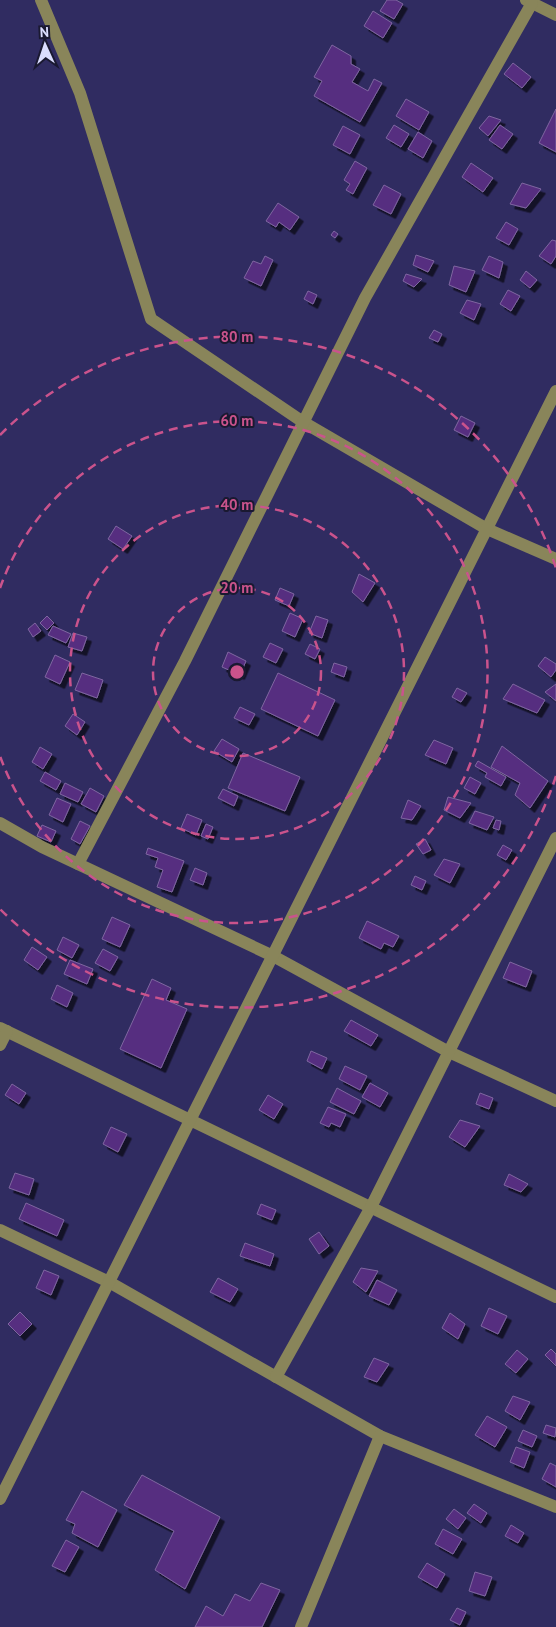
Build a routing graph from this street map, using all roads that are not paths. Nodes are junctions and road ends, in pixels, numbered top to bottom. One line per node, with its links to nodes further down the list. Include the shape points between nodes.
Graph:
1 (41, 0): 5 (street, via 80,92 151,318)
2 (529, 1): 3 (street); 5 (street, via 365,298)
3 (556, 15)
4 (556, 391): 6 (street)
5 (303, 422): 6 (street); 10 (street, via 185,661)
6 (487, 529): 7 (street); 11 (street)
7 (556, 559)
8 (0, 823): 10 (street)
9 (556, 838): 14 (street)
10 (78, 864): 11 (street)
11 (273, 956): 14 (street); 16 (street)
12 (4, 1030): 13 (street); 16 (street)
13 (0, 1045)
14 (449, 1052): 15 (street); 17 (street)
15 (556, 1101)
16 (191, 1120): 17 (street); 19 (street)
17 (371, 1207): 20 (street); 21 (street)
18 (0, 1230): 19 (street)
19 (109, 1282): 21 (street); 23 (street)
20 (556, 1297)
21 (276, 1377): 22 (street)
22 (380, 1436): 24 (street); 25 (street)
23 (0, 1499)
24 (556, 1507)
25 (301, 1627)

